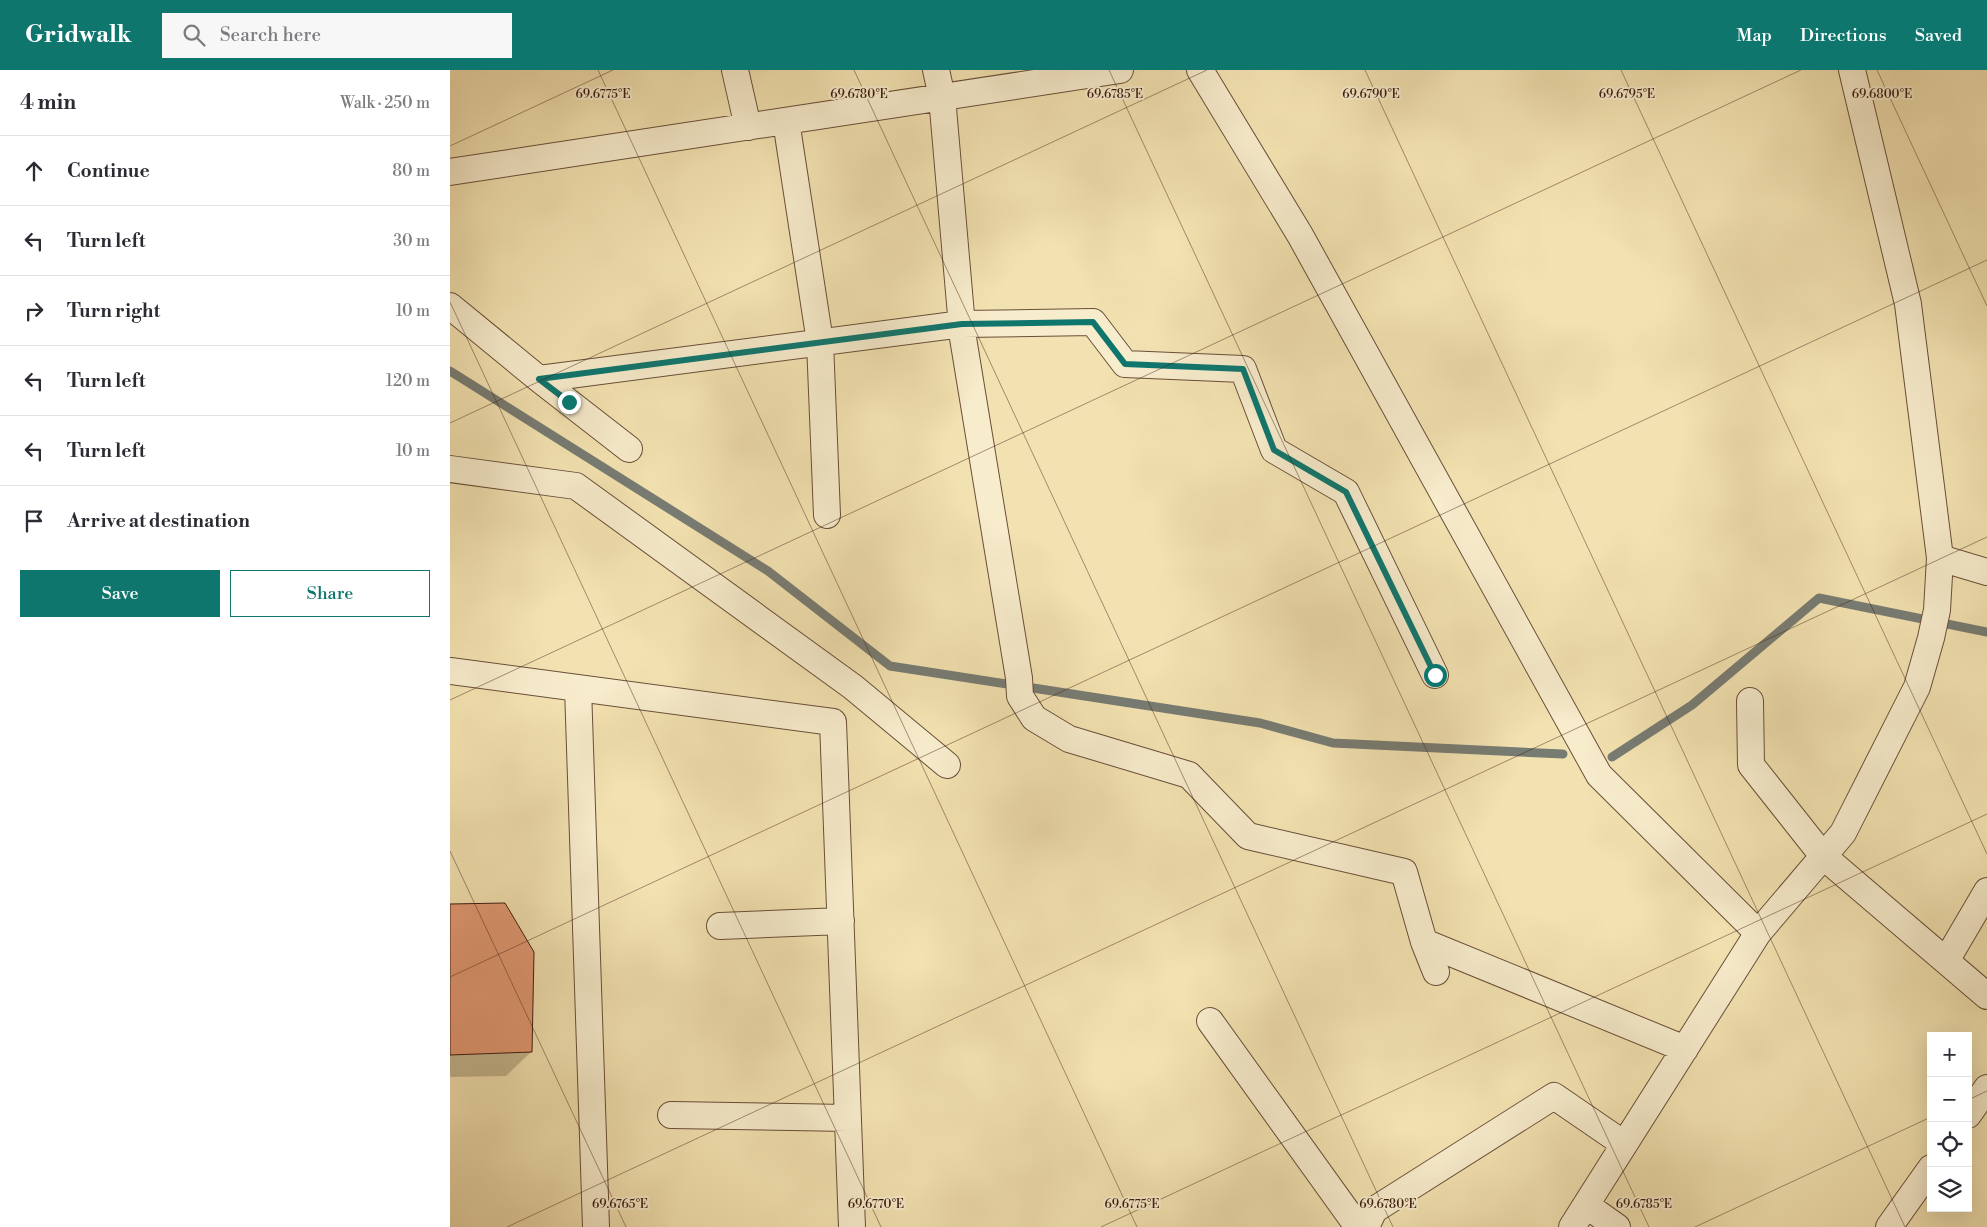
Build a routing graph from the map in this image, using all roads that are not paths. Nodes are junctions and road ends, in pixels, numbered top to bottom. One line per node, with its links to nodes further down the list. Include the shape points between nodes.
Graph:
1 (735, 70): 8 (street)
2 (936, 70): 6 (street)
3 (1120, 70): 6 (street)
4 (1200, 70): 28 (street, via 1300,235 1599,775)
5 (1852, 70): 17 (street, via 1908,304)
6 (942, 97): 7 (street); 11 (street)
7 (786, 121): 8 (street); 12 (street)
8 (748, 127): 9 (street)
9 (450, 172)
10 (450, 306): 13 (street)
11 (962, 324): 12 (street); 20 (street, via 1093,322 1125,364 1243,369 1274,450 1346,492); 29 (street, via 1020,687 1034,718 1069,739 1189,775 1248,836 1404,872)
12 (820, 342): 13 (street); 16 (street)
13 (539, 379): 14 (street)
14 (629, 449)
15 (450, 469): 23 (street, via 576,486 853,687)
16 (827, 515)
17 (1940, 558): 18 (street); 24 (street, via 1937,610 1912,695 1843,833)
18 (1987, 572)
19 (450, 671): 21 (street)
20 (1435, 675)
21 (578, 688): 26 (street, via 833,722); 42 (street)
22 (1750, 701): 24 (street, via 1751,765)
23 (947, 765)
24 (1823, 856): 28 (street); 30 (street)
25 (1987, 891): 30 (street)
26 (841, 922): 27 (street); 38 (street)
27 (720, 926)
28 (1758, 933): 34 (street)
29 (1424, 942): 31 (street); 34 (street)
30 (1946, 962): 32 (street)
31 (1436, 972)
32 (1987, 996)
33 (1210, 1021): 44 (street)
34 (1685, 1049): 39 (street)
35 (1987, 1088): 36 (street)
36 (1972, 1109)
37 (671, 1115): 38 (street)
38 (848, 1118): 43 (street)
39 (1624, 1144): 41 (street); 45 (street, via 1554,1096 1374,1210)
40 (1927, 1174): 48 (street)
41 (1586, 1205): 46 (street); 47 (street)
42 (596, 1227)
43 (852, 1227)
44 (1358, 1227)
45 (1366, 1227)
46 (1572, 1227)
47 (1618, 1227)
48 (1890, 1227)

